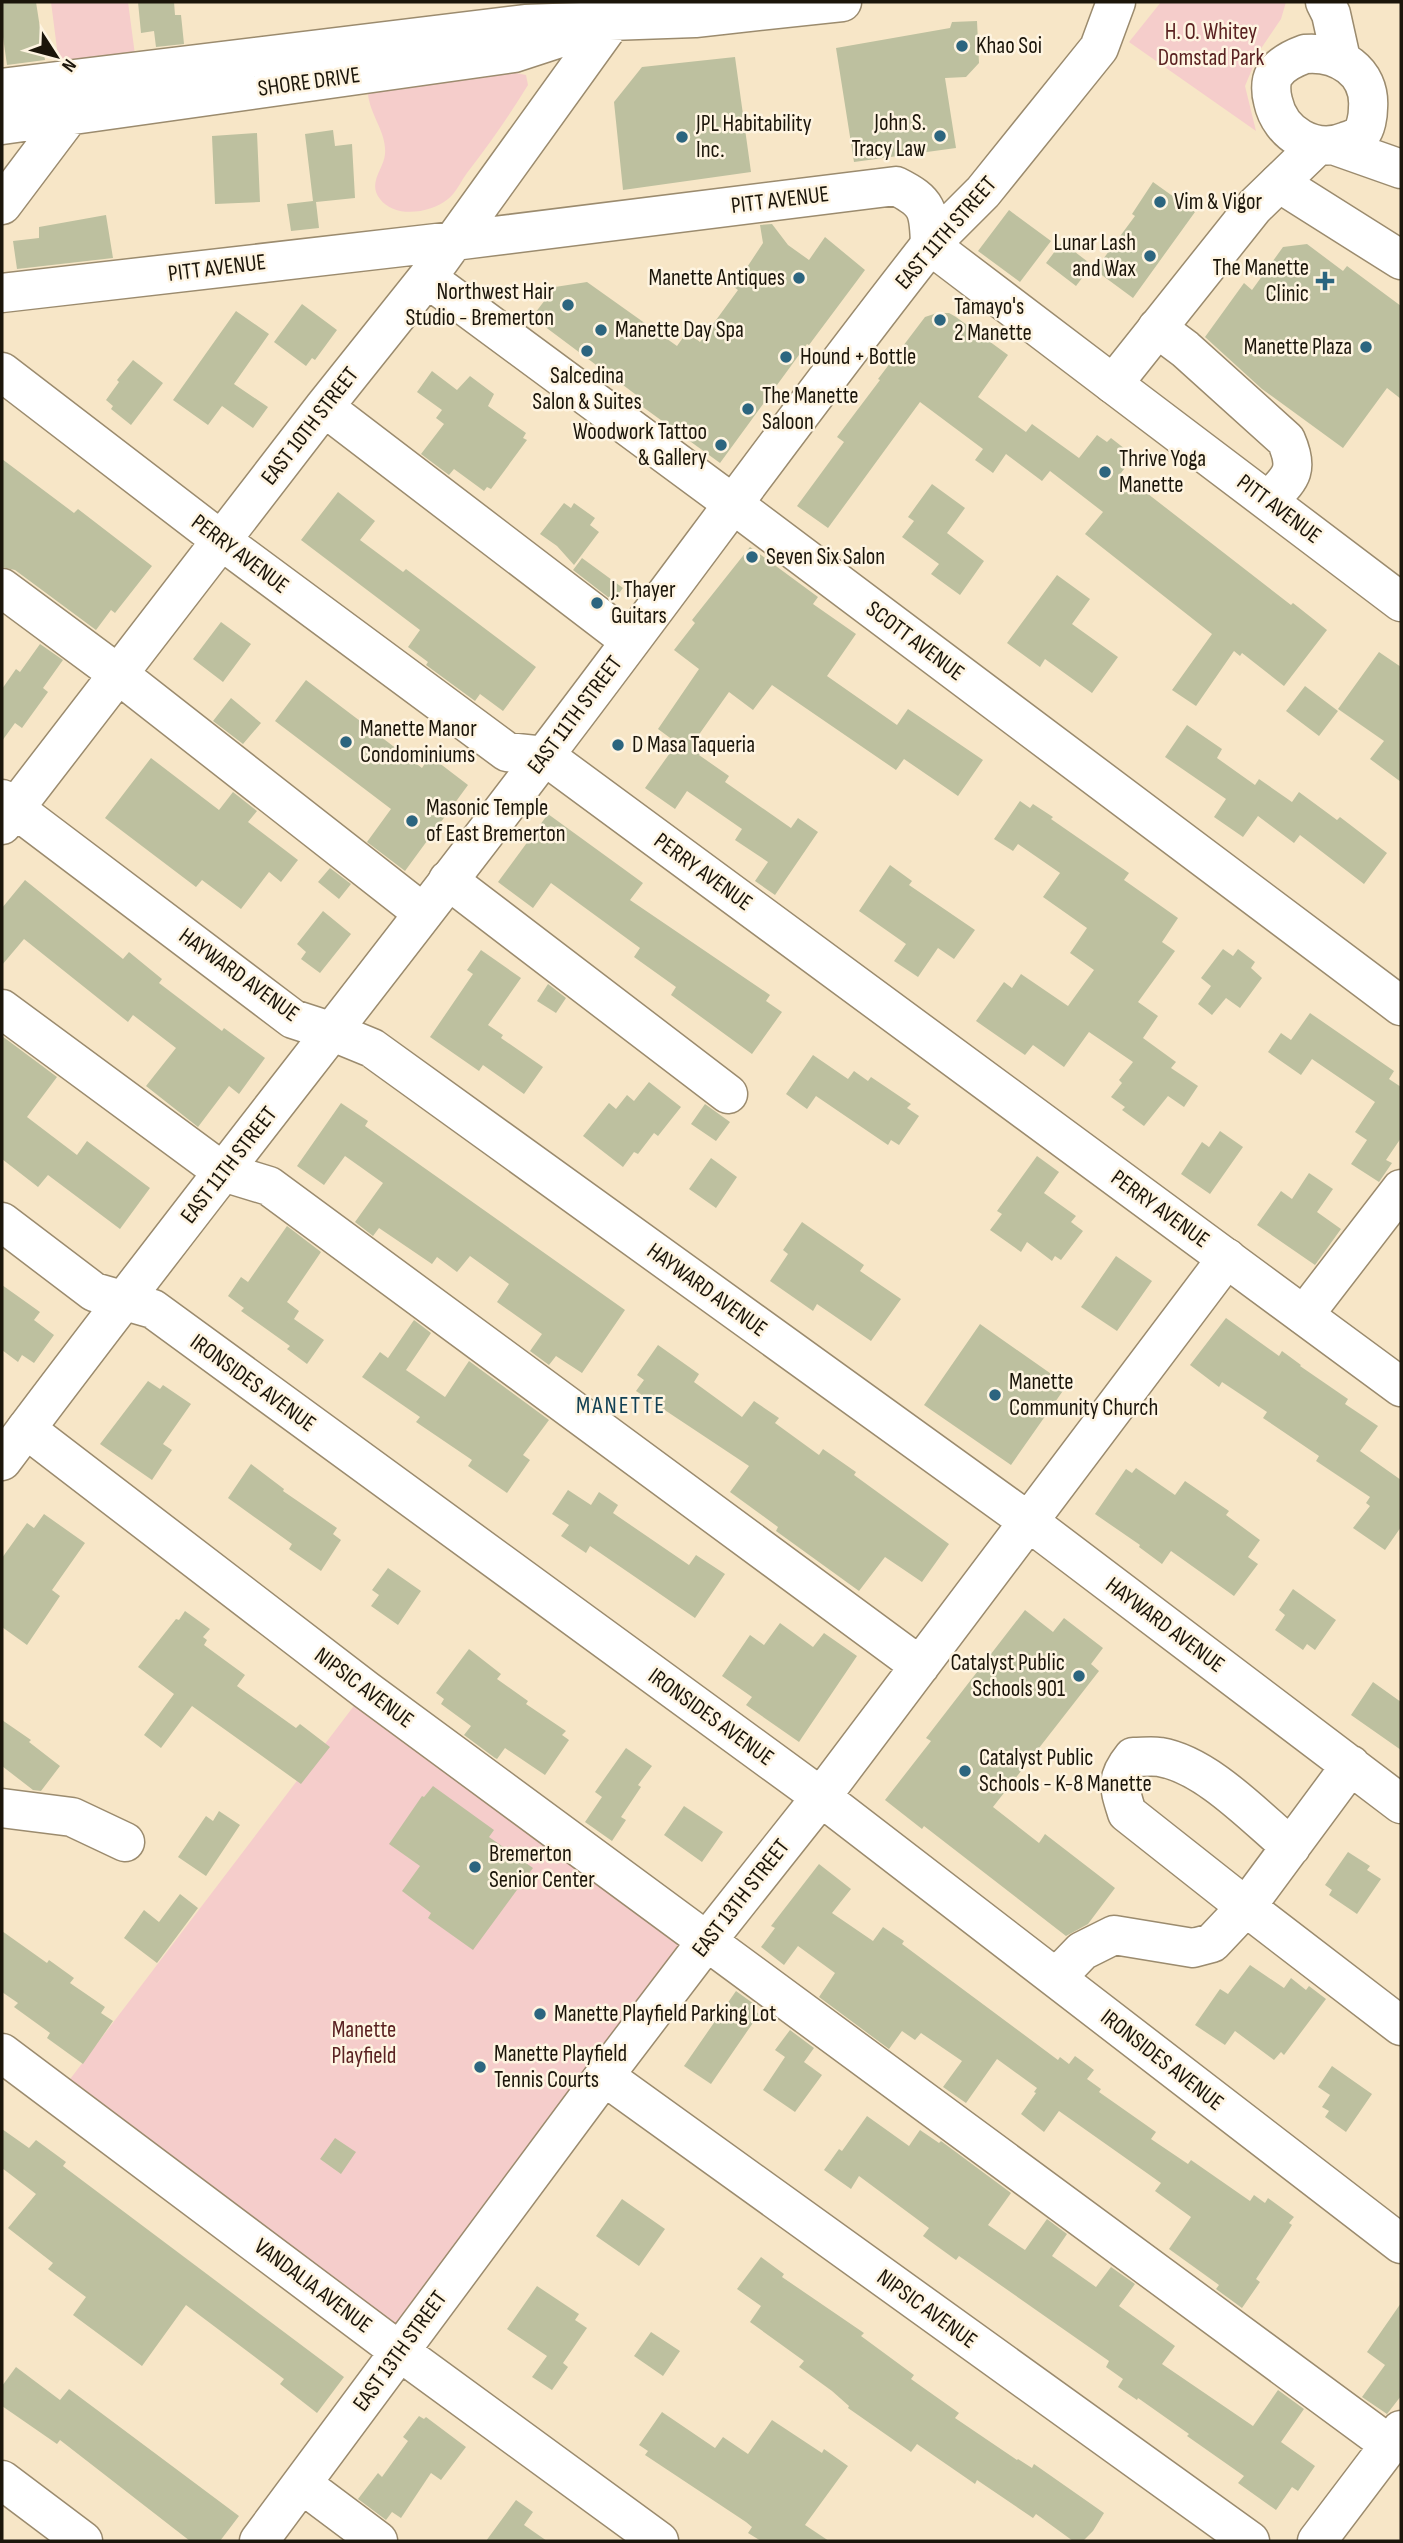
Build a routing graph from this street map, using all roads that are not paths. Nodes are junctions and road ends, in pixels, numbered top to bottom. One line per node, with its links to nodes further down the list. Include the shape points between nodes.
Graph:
1 (664, 2): 8 (street, SHORE DRIVE)
2 (842, 2): 8 (street, SHORE DRIVE, via 695,18)
3 (1116, 2): 22 (street, EAST 11TH STREET, via 1099,48 983,192)
4 (1314, 2): 9 (street)
5 (1325, 2): 10 (street)
6 (523, 13): 7 (street, SHORE DRIVE); 8 (street, SHORE DRIVE)
7 (441, 18): 11 (street, SHORE DRIVE)
8 (612, 21): 13 (street, SHORE DRIVE, via 514,53); 21 (street, EAST 10TH STREET)
9 (1296, 58): 10 (street, via 1323,54); 14 (street, via 1274,76 1272,86 1274,106)
10 (1341, 59): 12 (street, via 1357,72)
11 (2, 88)
12 (1369, 104): 16 (street, via 1361,134); 17 (street)
13 (69, 116): 15 (street, SHORE DRIVE); 20 (street)
14 (1283, 124): 16 (street, via 1298,138); 19 (street, via 1272,145)
15 (2, 125)
16 (1325, 145): 18 (street); 19 (street)
17 (1401, 151)
18 (1401, 169)
19 (1267, 195): 23 (street); 26 (street)
20 (2, 205)
21 (454, 241): 22 (street, PITT AVENUE, via 896,186 918,197 929,216); 24 (street, EAST 10TH STREET); 25 (street, PITT AVENUE)
22 (930, 245): 28 (street, PITT AVENUE); 31 (street, EAST 11TH STREET)
23 (1401, 260)
24 (427, 278): 29 (street, EAST 10TH STREET); 31 (street, SCOTT AVENUE)
25 (2, 293)
26 (1157, 328): 28 (street); 30 (street, via 1286,440 1293,457 1292,472)
27 (2, 372): 32 (street, PERRY AVENUE)
28 (1113, 384): 30 (street, PITT AVENUE)
29 (324, 407): 32 (street, EAST 10TH STREET); 35 (street)
30 (1268, 501): 34 (street, PITT AVENUE)
31 (733, 504): 35 (street, EAST 11TH STREET); 41 (street, SCOTT AVENUE)
32 (222, 541): 36 (street, EAST 10TH STREET); 37 (street, PERRY AVENUE, via 507,752)
33 (2, 588): 36 (street)
34 (1401, 602)
35 (630, 642): 37 (street, EAST 11TH STREET)
36 (118, 674): 38 (street, EAST 10TH STREET); 40 (street)
37 (545, 756): 39 (street, EAST 11TH STREET); 48 (street, PERRY AVENUE)
38 (6, 811): 43 (street, HAYWARD AVENUE, via 293,1018)
39 (448, 880): 40 (street, EAST 11TH STREET); 44 (street)
40 (423, 913): 43 (street, EAST 11TH STREET)
41 (1401, 1006)
42 (2, 1009): 45 (street)
43 (333, 1032): 45 (street, EAST 11TH STREET); 53 (street, HAYWARD AVENUE, via 372,1048)
44 (728, 1094)
45 (223, 1172): 49 (street, EAST 11TH STREET); 54 (street, via 269,1186)
46 (1401, 1189): 50 (street)
47 (2, 1222): 49 (street, IRONSIDES AVENUE, via 94,1292)
48 (1227, 1258): 50 (street, PERRY AVENUE); 53 (street, EAST 13TH STREET)
49 (123, 1300): 52 (street, EAST 11TH STREET); 56 (street, IRONSIDES AVENUE, via 153,1309)
50 (1304, 1315): 51 (street, PERRY AVENUE)
51 (1401, 1387)
52 (11, 1443): 62 (street, NIPSIC AVENUE, via 366,1690)
53 (1028, 1522): 54 (street, EAST 13TH STREET); 55 (street, HAYWARD AVENUE)
54 (920, 1666): 56 (street, EAST 13TH STREET)
55 (1351, 1765): 57 (street, HAYWARD AVENUE); 60 (street)
56 (821, 1797): 62 (street, EAST 13TH STREET); 63 (street, IRONSIDES AVENUE)
57 (1401, 1804)
58 (2, 1808): 59 (street, via 72,1816)
59 (125, 1842)
60 (1291, 1847): 61 (street); 61 (street, via 1223,1789 1189,1767 1160,1757 1133,1757 1121,1771 1120,1791 1127,1813)
61 (1246, 1907): 63 (street, via 1212,1943 1193,1948 1114,1936 1083,1951); 64 (street)
62 (706, 1942): 66 (street, EAST 13TH STREET); 69 (street, NIPSIC AVENUE)
63 (1056, 1978): 67 (street, IRONSIDES AVENUE)
64 (1401, 2026)
65 (2, 2053): 68 (street, VANDALIA AVENUE)
66 (604, 2076): 68 (street, EAST 13TH STREET); 76 (street, NIPSIC AVENUE)
67 (1401, 2244)
68 (399, 2351): 71 (street, EAST 13TH STREET); 75 (street, VANDALIA AVENUE)
69 (1396, 2437): 77 (street)
70 (2, 2480): 72 (street)
71 (302, 2484): 73 (street, EAST 13TH STREET); 74 (street)
72 (83, 2541)
73 (259, 2541)
74 (378, 2541)
75 (659, 2541)
76 (1250, 2541)
77 (1317, 2541)

